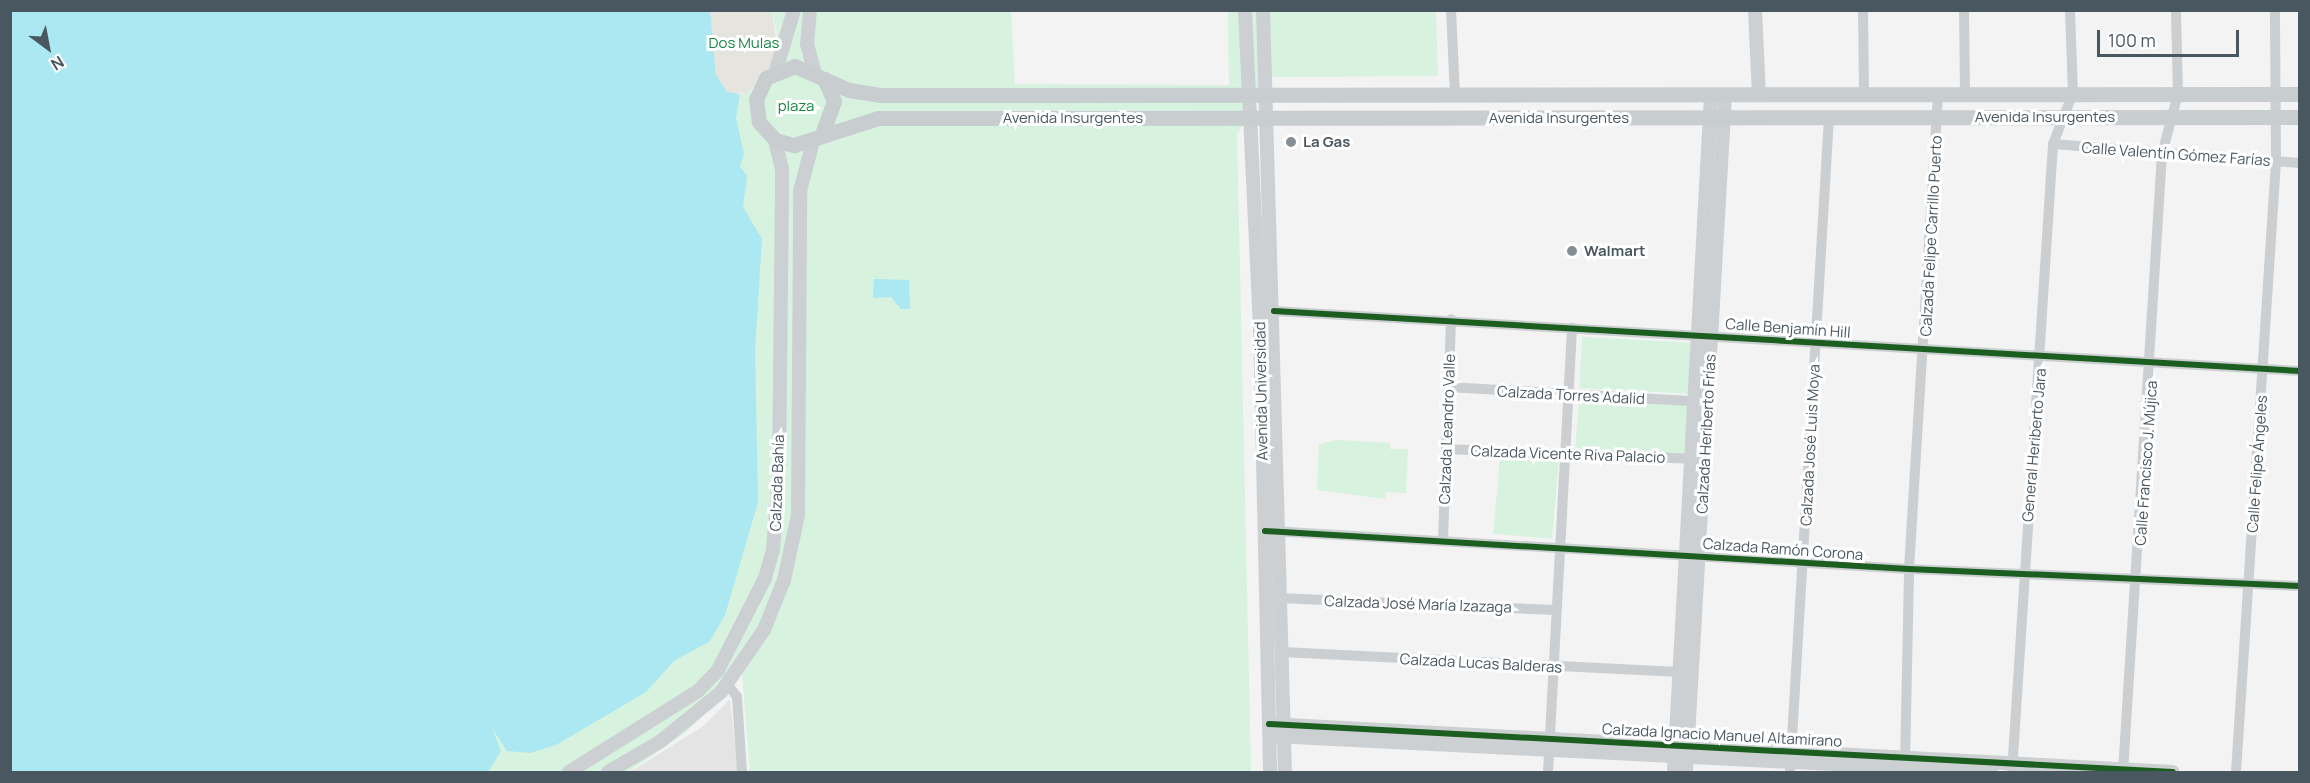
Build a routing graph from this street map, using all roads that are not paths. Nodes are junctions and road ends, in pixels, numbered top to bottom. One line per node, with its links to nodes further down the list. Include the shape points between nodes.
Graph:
1 (794, 10): 12 (main road)
2 (810, 10): 13 (main road, via 807,44)
3 (1245, 10): 23 (main road, Avenida Universidad)
4 (1263, 10): 24 (main road, Avenida Universidad)
5 (1451, 10): 25 (street)
6 (1755, 10): 15 (main road)
7 (1863, 10): 16 (street)
8 (1964, 10): 18 (street)
9 (2070, 10): 14 (street)
10 (2176, 10): 19 (street, Calle Francisco J. Mújica)
11 (2275, 10): 20 (street, Calle Felipe Ángeles)
12 (776, 70): 13 (main road, via 795,66); 38 (main road, via 759,87 755,105 759,122)
13 (819, 74): 22 (main road, Avenida Insurgentes, via 880,95); 37 (main road, via 834,101)
14 (2073, 93): 18 (main road, Avenida Insurgentes); 19 (main road, Avenida Insurgentes); 29 (street, General Heriberto Jara)
15 (1759, 94): 16 (main road, Avenida Insurgentes); 26 (main road, Avenida Insurgentes)
16 (1864, 94): 17 (main road, Avenida Insurgentes)
17 (1938, 94): 18 (main road, Avenida Insurgentes); 28 (street, Calzada Felipe Carrillo Puerto)
18 (1965, 94)
19 (2178, 94): 20 (main road, Avenida Insurgentes); 30 (street, Calle Francisco J. Mújica)
20 (2277, 94): 21 (main road, Avenida Insurgentes); 31 (street, Calle Felipe Ángeles)
21 (2300, 94)
22 (1078, 95): 23 (main road, Avenida Insurgentes); 33 (main road)
23 (1249, 95): 24 (main road, Avenida Insurgentes); 34 (main road, Avenida Universidad)
24 (1267, 95): 25 (main road, Avenida Insurgentes); 35 (main road, Avenida Universidad)
25 (1455, 95): 26 (main road, Avenida Insurgentes)
26 (1718, 95): 36 (main road, Calzada Heriberto Frías)
27 (1829, 117): 28 (main road, Avenida Insurgentes); 36 (main road, Avenida Insurgentes); 47 (street, Calzada José Luis Moya)
28 (1938, 117): 29 (main road, Avenida Insurgentes); 48 (street, Calzada Felipe Carrillo Puerto)
29 (2060, 117): 30 (main road, Avenida Insurgentes); 39 (street, General Heriberto Jara)
30 (2170, 117): 31 (main road, Avenida Insurgentes); 40 (street, Calle Francisco J. Mújica)
31 (2277, 117): 32 (main road, Avenida Insurgentes); 41 (street, Calle Felipe Ángeles)
32 (2300, 117)
33 (1074, 118): 34 (main road, Avenida Insurgentes); 37 (main road, Avenida Insurgentes, via 878,118)
34 (1250, 118): 35 (main road, Avenida Insurgentes); 59 (main road, Avenida Universidad)
35 (1268, 118): 36 (main road, Avenida Insurgentes); 43 (main road, Avenida Universidad)
36 (1717, 118): 46 (main road, Calzada Heriberto Frías)
37 (817, 137): 38 (main road, via 794,145); 74 (main road, Calzada Bahía, via 800,191 798,515 776,604)
38 (775, 140): 81 (main road, Calzada Bahía, via 782,169 779,474 774,541 765,578 718,670 698,691)
39 (2053, 144): 40 (street, Calle Valentín Gómez Farías); 49 (street, General Heriberto Jara)
40 (2162, 154): 41 (street, Calle Valentín Gómez Farías); 50 (street, Calle Francisco J. Mújica)
41 (2276, 162): 42 (street, Calle Valentín Gómez Farías); 51 (street, Calle Felipe Ángeles)
42 (2300, 163)
43 (1274, 311): 44 (street, Calle Benjamín Hill); 59 (main road, Avenida Universidad)
44 (1451, 320): 45 (street, Calle Benjamín Hill); 53 (street, Calzada Leandro Valle)
45 (1572, 328): 46 (street, Calle Benjamín Hill); 54 (street)
46 (1705, 334): 47 (street, Calle Benjamín Hill); 55 (main road, Calzada Heriberto Frías); 62 (main road, Calzada Heriberto Frías)
47 (1814, 343): 48 (street, Calle Benjamín Hill); 63 (street, Calzada José Luis Moya)
48 (1924, 349): 49 (street, Calle Benjamín Hill); 64 (street, Calzada Felipe Carrillo Puerto)
49 (2041, 358): 50 (street, Calle Benjamín Hill); 65 (street, General Heriberto Jara)
50 (2153, 361): 51 (street, Calle Benjamín Hill); 66 (street, Calle Francisco J. Mújica)
51 (2264, 369): 52 (street, Calle Benjamín Hill); 67 (street, Calle Felipe Ángeles)
52 (2300, 371)
53 (1448, 387): 54 (street, Calzada Torres Adalid); 56 (street, Calzada Leandro Valle)
54 (1565, 395): 55 (street, Calzada Torres Adalid); 57 (street)
55 (1694, 400): 58 (main road, Calzada Heriberto Frías)
56 (1446, 449): 57 (street, Calzada Vicente Riva Palacio); 60 (street, Calzada Leandro Valle)
57 (1563, 455): 58 (street, Calzada Vicente Riva Palacio); 61 (street)
58 (1691, 459): 62 (main road, Calzada Heriberto Frías)
59 (1271, 531): 60 (street, Calzada Ramón Corona); 69 (main road, Avenida Universidad); 75 (main road, Avenida Universidad)
60 (1443, 539): 61 (street, Calzada Ramón Corona)
61 (1559, 548): 62 (street, Calzada Ramón Corona); 70 (street)
62 (1692, 555): 63 (street, Calzada Ramón Corona); 73 (main road, Calzada Heriberto Frías); 77 (main road, Calzada Heriberto Frías)
63 (1804, 562): 64 (street, Calzada Ramón Corona); 78 (street, Calzada José Luis Moya)
64 (1908, 569): 65 (street, Calzada Ramón Corona); 79 (street, Calzada Felipe Carrillo Puerto)
65 (2022, 574): 66 (street, Calzada Ramón Corona); 80 (street, General Heriberto Jara)
66 (2137, 579): 67 (street, Calzada Ramón Corona); 82 (street, Calle Francisco J. Mújica)
67 (2249, 582): 68 (street, Calzada Ramón Corona); 92 (street, Calle Felipe Ángeles)
68 (2300, 586)
69 (1279, 598): 70 (street, Calzada José María Izazaga); 71 (main road, Avenida Universidad)
70 (1556, 610): 72 (street)
71 (1283, 652): 72 (street, Calzada Lucas Balderas); 75 (main road, Avenida Universidad)
72 (1555, 667): 73 (street, Calzada Lucas Balderas); 76 (street)
73 (1679, 672): 77 (main road, Calzada Heriberto Frías)
74 (728, 684): 83 (main road, Calzada Bahía, via 695,716); 84 (street, via 737,698)
75 (1276, 730): 76 (main road, Calzada Ignacio Manuel Altamirano); 85 (main road, Avenida Universidad); 86 (main road, Avenida Universidad)
76 (1549, 745): 77 (main road, Calzada Ignacio Manuel Altamirano); 87 (street)
77 (1681, 751): 78 (main road, Calzada Ignacio Manuel Altamirano); 88 (main road, Calzada Heriberto Frías); 89 (main road, Calzada Heriberto Frías)
78 (1791, 763): 79 (main road, Calzada Ignacio Manuel Altamirano)
79 (1905, 764): 80 (main road, Calzada Ignacio Manuel Altamirano); 90 (main road, Calzada Ignacio Manuel Altamirano)
80 (2014, 768): 82 (main road, Calzada Ignacio Manuel Altamirano)
81 (574, 771)
82 (2123, 771): 91 (main road, Calzada Ignacio Manuel Altamirano)
83 (608, 772)
84 (742, 772)
85 (1270, 772)
86 (1285, 772)
87 (1548, 772)
88 (1674, 772)
89 (1686, 772)
90 (1991, 772)
91 (2173, 772)
92 (2236, 772)

